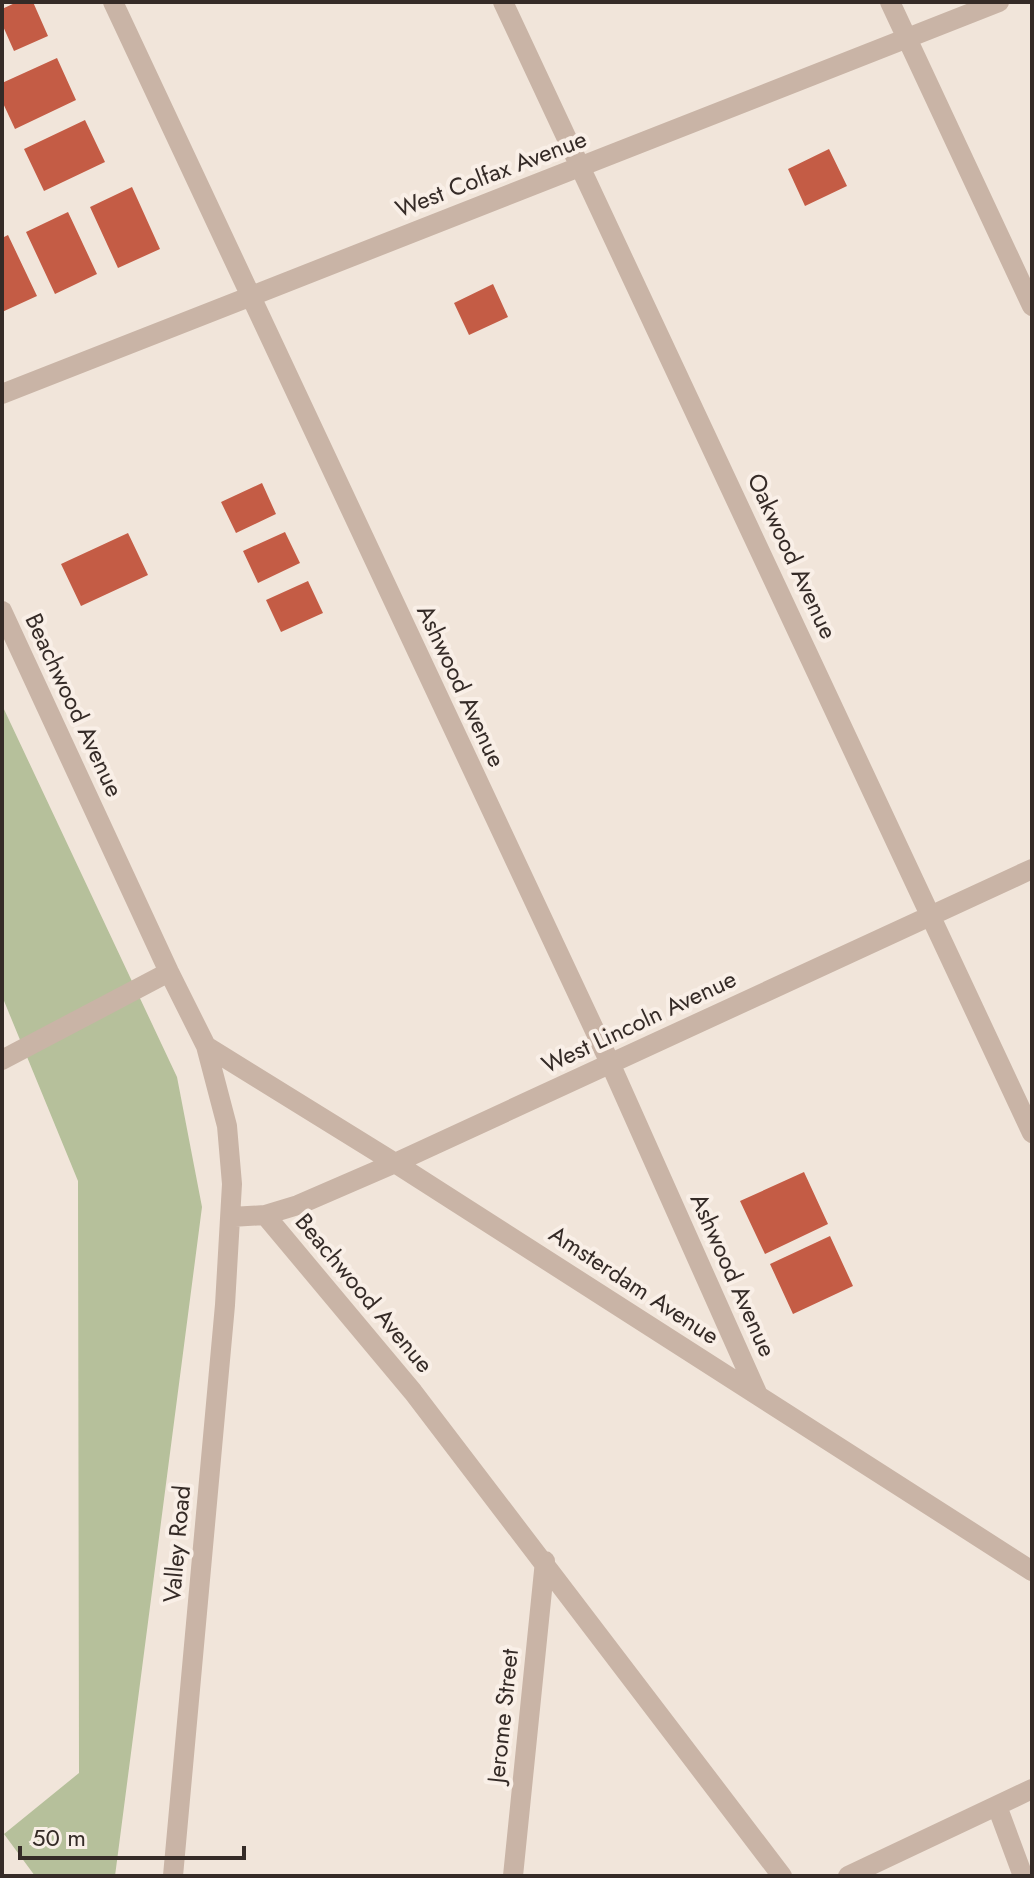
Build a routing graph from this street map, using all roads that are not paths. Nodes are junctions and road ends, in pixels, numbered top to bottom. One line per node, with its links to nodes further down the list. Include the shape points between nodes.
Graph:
1 (113, 2): 7 (street, Ashwood Avenue)
2 (503, 2): 6 (street, Oakwood Avenue)
3 (890, 2): 5 (street)
4 (999, 2): 5 (street, West Colfax Avenue)
5 (907, 38): 6 (street, West Colfax Avenue); 8 (street)
6 (581, 167): 7 (street, West Colfax Avenue); 12 (street, Oakwood Avenue)
7 (250, 297): 9 (street, West Colfax Avenue); 16 (street, Ashwood Avenue)
8 (1032, 306)
9 (2, 394)
10 (2, 611): 13 (street, Beachwood Avenue)
11 (1032, 869): 12 (street, West Lincoln Avenue)
12 (931, 916): 16 (street, West Lincoln Avenue); 17 (street, Oakwood Avenue)
13 (169, 972): 14 (street, Beachwood Avenue); 15 (street)
14 (206, 1046): 18 (street, Amsterdam Avenue); 20 (street, Beachwood Avenue, via 227,1126)
15 (2, 1060)
16 (610, 1063): 18 (street, West Lincoln Avenue); 21 (street, Ashwood Avenue)
17 (1032, 1133)
18 (395, 1163): 19 (street, West Lincoln Avenue); 21 (street, Amsterdam Avenue)
19 (265, 1215): 20 (street, Beachwood Avenue); 22 (street, Beachwood Avenue)
20 (231, 1217): 26 (street, Valley Road)
21 (758, 1395): 23 (street, Amsterdam Avenue)
22 (545, 1561): 27 (street, Jerome Street); 28 (street, Beachwood Avenue)
23 (1032, 1571)
24 (1032, 1789): 25 (street)
25 (997, 1806): 29 (street); 30 (street)
26 (173, 1876)
27 (513, 1876)
28 (782, 1876)
29 (848, 1876)
30 (1023, 1876)

